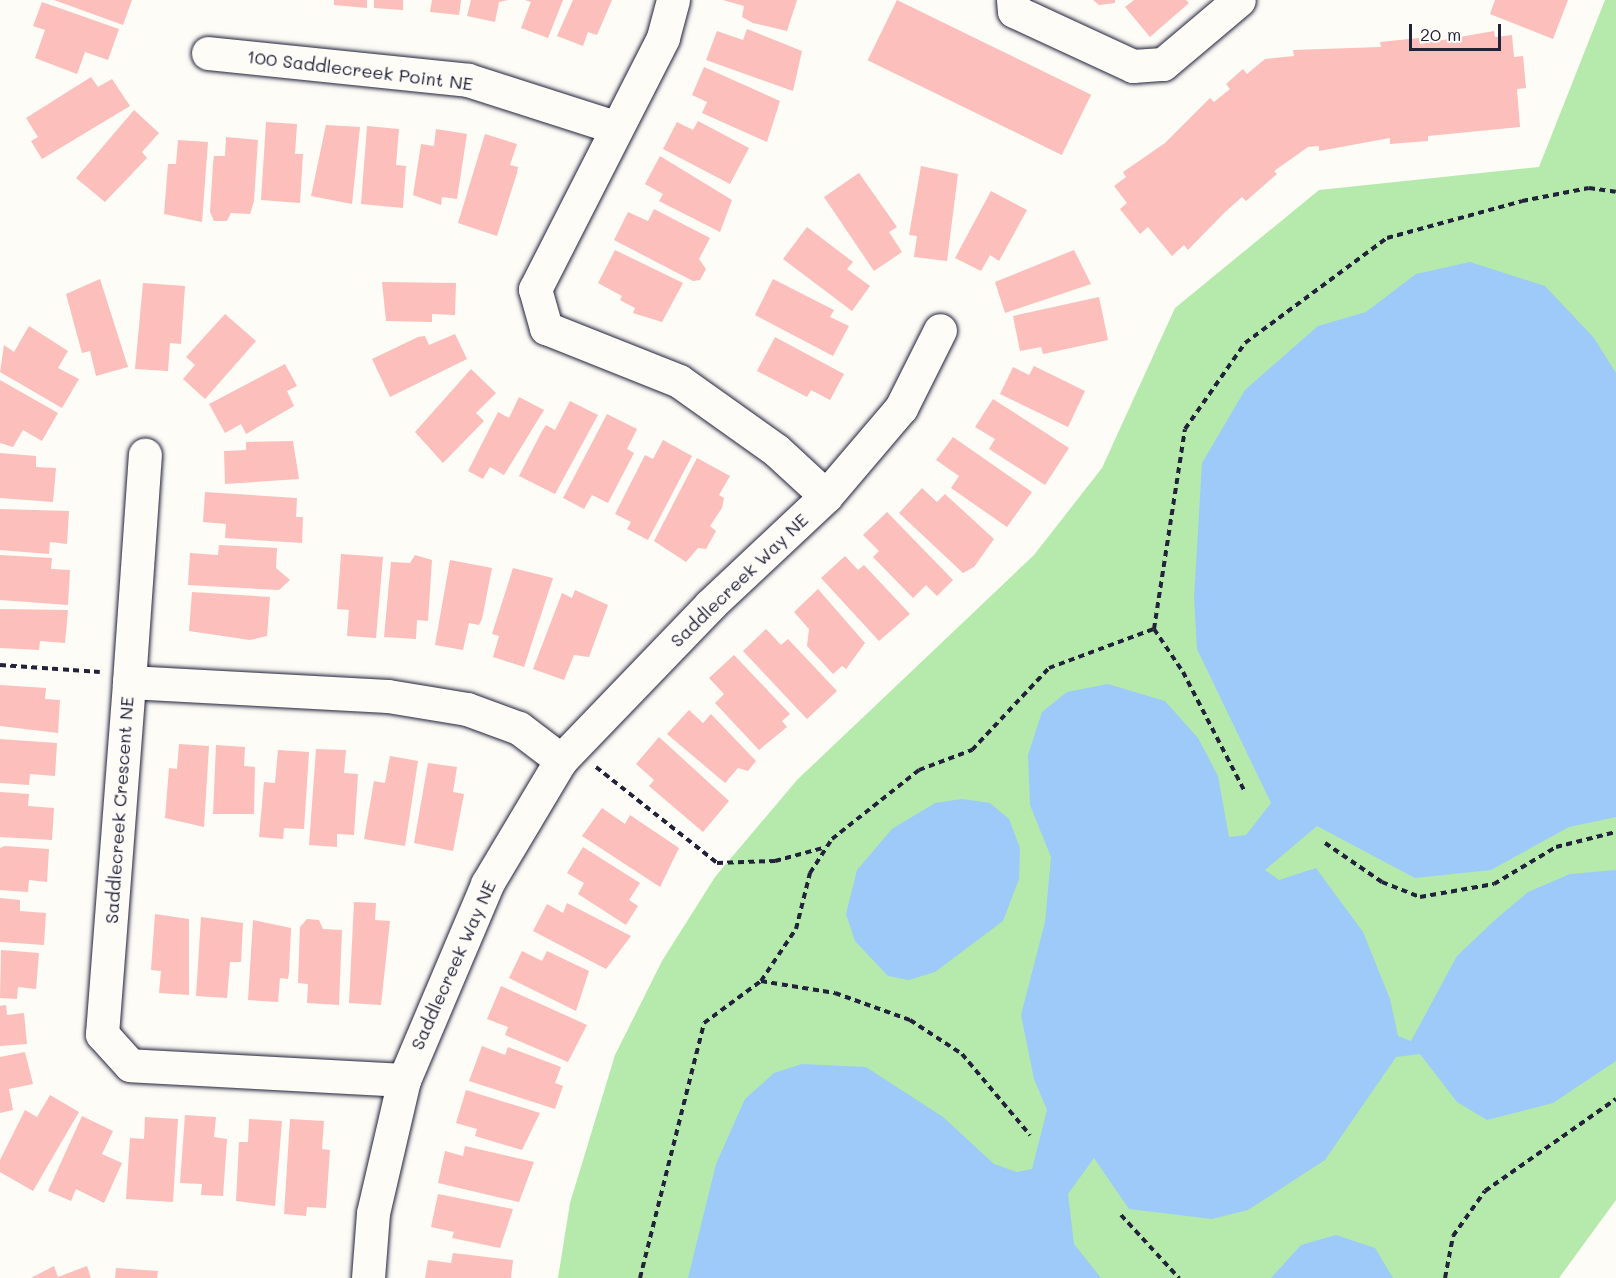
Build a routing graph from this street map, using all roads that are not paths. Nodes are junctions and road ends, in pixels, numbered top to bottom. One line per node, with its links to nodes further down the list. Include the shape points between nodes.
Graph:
1 (673, 0): 5 (street, via 663,38)
2 (1013, 0): 3 (street, via 1014,11 1132,66 1163,64)
3 (1239, 0)
4 (208, 53): 5 (street, 100 Saddlecreek Point NE, via 468,80)
5 (614, 128): 8 (street, via 535,289 546,328 679,381 776,450)
6 (940, 330): 8 (street, Saddlecreek Way NE, via 900,408)
7 (145, 454): 9 (street)
8 (826, 496): 10 (street, Saddlecreek Way NE, via 710,605)
9 (129, 682): 10 (street, Saddlecreek Crescent NE, via 388,696 467,709); 11 (street, Saddlecreek Crescent NE, via 102,1034 130,1065)
10 (571, 750): 11 (street, Saddlecreek Way NE, via 487,884)
11 (404, 1080): 12 (street, Saddlecreek Way NE, via 373,1213)
12 (368, 1278)

